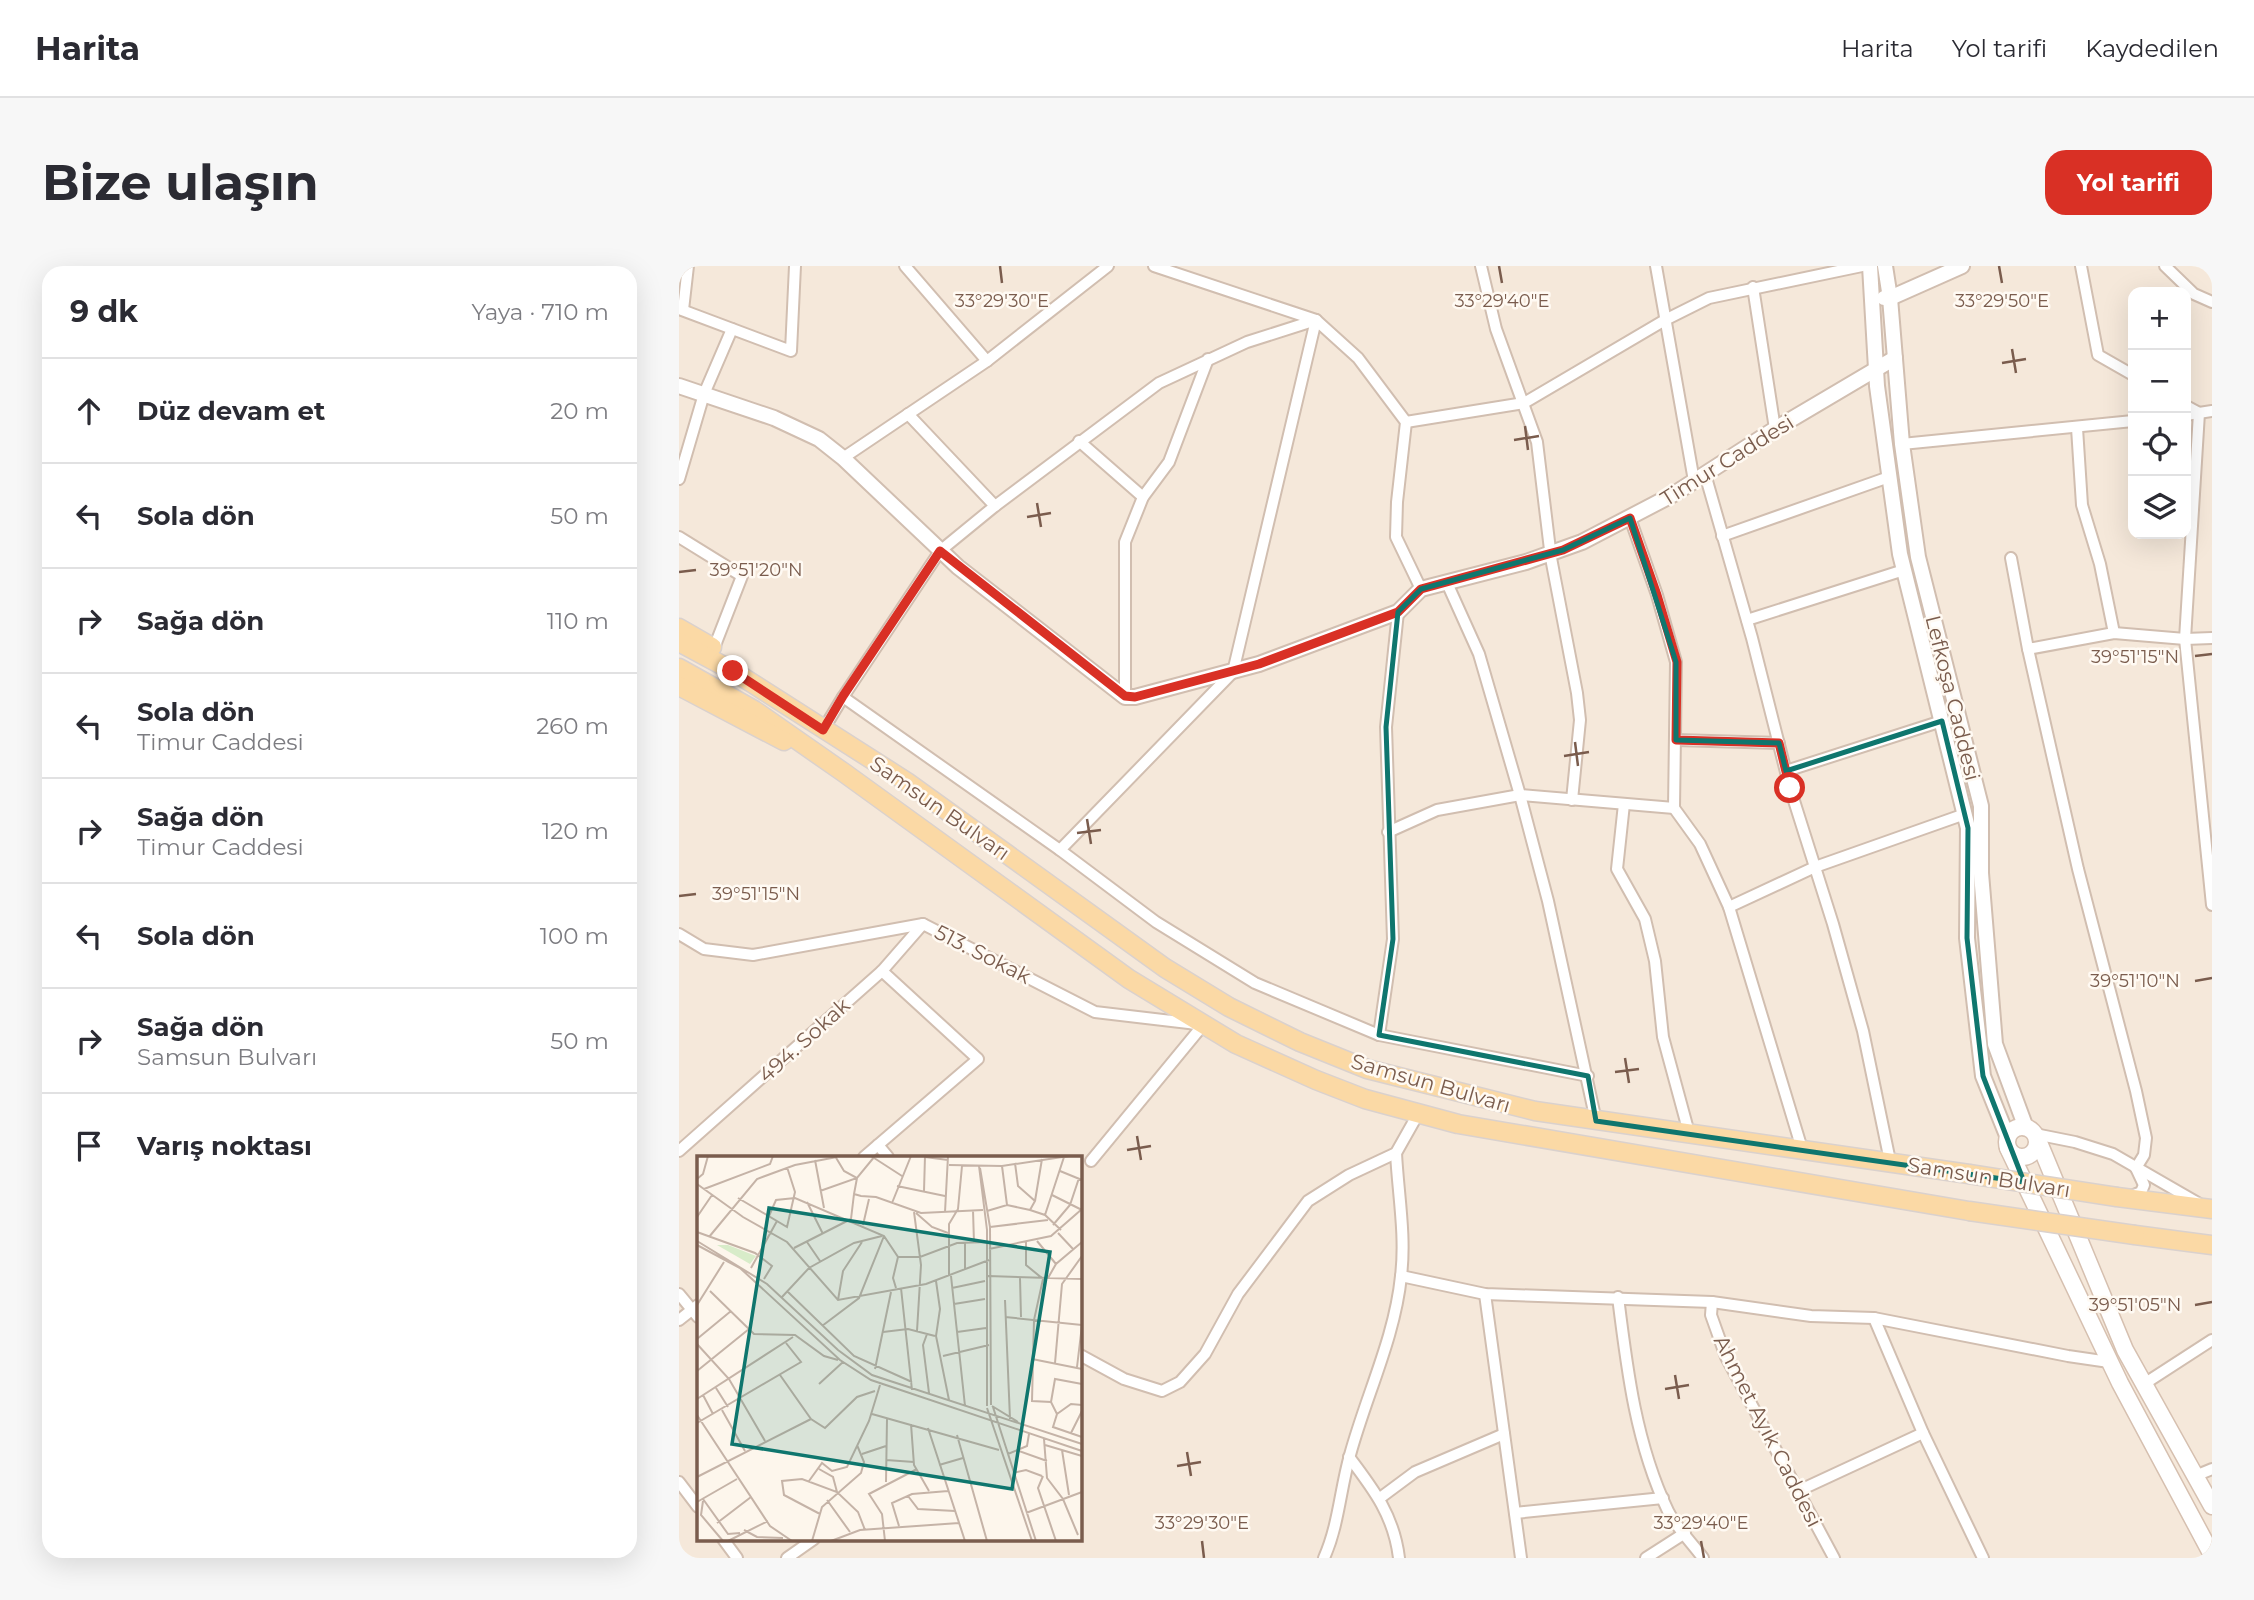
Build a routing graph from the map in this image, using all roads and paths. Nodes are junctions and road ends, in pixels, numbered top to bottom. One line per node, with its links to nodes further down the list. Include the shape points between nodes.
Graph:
1 (688, 266): 22 (street)
2 (795, 266): 25 (street, via 791,351)
3 (905, 266): 28 (street)
4 (1108, 266): 28 (street)
5 (1154, 266): 16 (street)
6 (1192, 266): 16 (street)
7 (1481, 266): 33 (street, via 1496,329)
8 (1656, 266): 24 (street)
9 (1799, 266): 17 (street)
10 (1862, 266): 17 (street)
11 (1871, 266): 19 (street)
12 (1885, 266): 20 (street, Lefkoşa Caddesi)
13 (1962, 266): 20 (street)
14 (2081, 266): 30 (street, via 2098,355)
15 (2165, 266): 21 (street, via 2194,293)
16 (1191, 278): 23 (street)
17 (1802, 279): 18 (street)
18 (1753, 287): 24 (street, via 1709,298); 42 (street)
19 (1872, 298): 20 (street); 29 (street)
20 (1890, 298): 26 (street, Lefkoşa Caddesi)
21 (2212, 302)
22 (681, 310): 25 (street)
23 (1316, 320): 27 (street); 39 (street, via 1358,358); 70 (street)
24 (1665, 320): 33 (street); 46 (street)
25 (732, 329): 32 (street)
26 (1895, 358): 29 (street, Timur Caddesi); 44 (street, Lefkoşa Caddesi)
27 (1208, 359): 43 (street, via 1159,383); 49 (street, via 1169,461)
28 (987, 361): 37 (street)
29 (1876, 369): 42 (street, Timur Caddesi); 47 (street)
30 (2128, 372)
31 (679, 386): 32 (street)
32 (704, 394): 45 (street, via 805,431); 48 (street)
33 (1524, 403): 39 (street); 55 (street, via 1537,442)
34 (2191, 408): 36 (street)
35 (2212, 411): 36 (street)
36 (2199, 413): 38 (street); 64 (street)
37 (908, 414): 45 (street); 50 (street)
38 (2191, 414)
39 (1406, 422): 59 (street, via 1396,537)
40 (2128, 422): 41 (street)
41 (2077, 428): 44 (street); 63 (street, via 2081,505 2100,564)
42 (1775, 429): 46 (street, Timur Caddesi)
43 (1079, 441): 49 (street); 50 (street)
44 (1902, 444): 100 (street, Lefkoşa Caddesi, via 1918,557 1981,806 1981,873 1995,1044)
45 (843, 458): 54 (street)
46 (1700, 477): 51 (street, Timur Caddesi); 52 (street)
47 (1889, 477): 52 (street); 57 (street)
48 (679, 479)
49 (1143, 497): 73 (street, via 1125,542)
50 (995, 506): 54 (street)
51 (1630, 518): 55 (street, Timur Caddesi); 76 (street, via 1677,662)
52 (1722, 536): 61 (street)
53 (679, 537): 67 (street, via 742,576)
54 (940, 551): 72 (street); 73 (street)
55 (1550, 554): 58 (street, Timur Caddesi); 81 (street, via 1580,720)
56 (2011, 558): 68 (street)
57 (1904, 570): 61 (street); 74 (street)
58 (1447, 583): 59 (street, Timur Caddesi); 80 (street, via 1479,654)
59 (1421, 589): 60 (street)
60 (1398, 612): 70 (street); 85 (street, via 1386,727)
61 (1747, 620): 77 (street)
62 (679, 628): 67 (main road)
63 (2114, 633): 64 (street); 68 (street)
64 (2185, 639): 65 (street); 86 (street)
65 (2212, 639)
66 (679, 642): 75 (main road, Samsun Bulvarı)
67 (714, 648): 75 (main road)
68 (2028, 649): 110 (street, via 2078,869 2136,1091 2145,1138 2144,1155)
69 (679, 668): 78 (main road, via 754,710)
70 (1233, 672): 73 (street); 87 (street)
71 (679, 685): 78 (main road, via 761,731)
72 (843, 696): 75 (street); 87 (street)
73 (1125, 696)
74 (1942, 721): 79 (street); 84 (street)
75 (817, 725): 98 (main road, Samsun Bulvarı, via 907,782 1165,968 1267,1027 1367,1069 1535,1111)
76 (1676, 740): 77 (street); 83 (street)
77 (1779, 743): 79 (street)
78 (828, 761): 94 (main road, via 1129,979)
79 (1786, 771): 88 (street)
80 (1520, 795): 81 (street); 85 (street, via 1437,810); 96 (street)
81 (1572, 800): 82 (street)
82 (1624, 804): 83 (street); 99 (street, via 1616,869 1645,919 1655,961 1663,1037)
83 (1674, 808): 90 (street, via 1700,844)
84 (1965, 814): 88 (street); 101 (street, via 1968,938 1983,1076)
85 (1388, 832): 95 (street, via 1393,939)
86 (2209, 848): 89 (street)
87 (1060, 850): 95 (street, via 1156,922 1255,983)
88 (1815, 867): 90 (street); 109 (street, via 1863,1031)
89 (2212, 905)
90 (1730, 907): 103 (street)
91 (923, 924): 92 (street, 513. Sokak, via 753,955 704,949); 93 (street, 494. Sokak); 94 (street, 513. Sokak, via 1095,1012)
92 (679, 934)
93 (882, 971): 102 (street, via 978,1059); 104 (street, 494. Sokak)
94 (1203, 1025): 97 (main road, via 1317,1080); 108 (street)
95 (1379, 1035): 96 (street)
96 (1588, 1076): 98 (street)
97 (1418, 1114): 105 (street); 113 (main road, bridge, via 1969,1211)
98 (1596, 1121): 99 (main road, Samsun Bulvarı)
99 (1689, 1133): 103 (main road, Samsun Bulvarı)
100 (2033, 1134): 101 (main road, via 2013,1130); 101 (main road, via 2035,1150 2028,1156 2019,1157); 110 (street, via 2113,1154); 127 (main road, via 2103,1302)
101 (2008, 1143): 126 (main road)
102 (878, 1145): 106 (street); 107 (street)
103 (1802, 1149): 109 (main road, Samsun Bulvarı)
104 (679, 1151)
105 (1396, 1153): 114 (street); 125 (street, via 1349,1175 1308,1202 1238,1294 1205,1354 1180,1382 1162,1391)
106 (866, 1156)
107 (887, 1156)
108 (1091, 1161)
109 (1890, 1161): 111 (main road, Samsun Bulvarı, bridge)
110 (2136, 1168): 111 (street, via 2144,1185 2141,1192); 112 (street)
111 (2122, 1197): 112 (main road, Samsun Bulvarı)
112 (2211, 1209)
113 (2212, 1245)
114 (1401, 1276): 116 (street); 130 (street, via 1393,1318)
115 (679, 1294): 119 (street)
116 (1485, 1294): 117 (street); 129 (street)
117 (1618, 1297): 118 (street); 135 (street, via 1630,1391)
118 (1712, 1302): 120 (street, via 1811,1316); 134 (street, Ahmet Ayık Caddesi, via 1711,1314 1726,1357)
119 (696, 1310): 121 (street)
120 (1874, 1318): 126 (street); 128 (street)
121 (679, 1320)
122 (2212, 1340): 123 (street)
123 (2197, 1349): 124 (street); 127 (street)
124 (2212, 1351)
125 (1081, 1356)
126 (2109, 1362): 143 (main road)
127 (2144, 1384): 132 (main road)
128 (1923, 1433): 134 (street); 152 (street)
129 (1504, 1434): 136 (street, via 1415,1472); 139 (street)
130 (1349, 1457): 136 (street); 146 (street, via 1334,1535)
131 (2212, 1469): 132 (street)
132 (2195, 1476): 138 (main road)
133 (679, 1482): 137 (street)
134 (1798, 1491): 151 (street, Ahmet Ayık Caddesi)
135 (1663, 1498): 139 (street); 140 (street)
136 (1380, 1499): 147 (street, via 1397,1538)
137 (697, 1506)
138 (2212, 1506)
139 (1515, 1513): 148 (street)
140 (1685, 1533): 149 (street); 150 (street)
141 (724, 1540): 144 (street)
142 (813, 1540): 145 (street)
143 (2212, 1555)
144 (737, 1558)
145 (787, 1558)
146 (1324, 1558)
147 (1399, 1558)
148 (1521, 1558)
149 (1646, 1558)
150 (1703, 1558)
151 (1834, 1558)
152 (1983, 1558)

